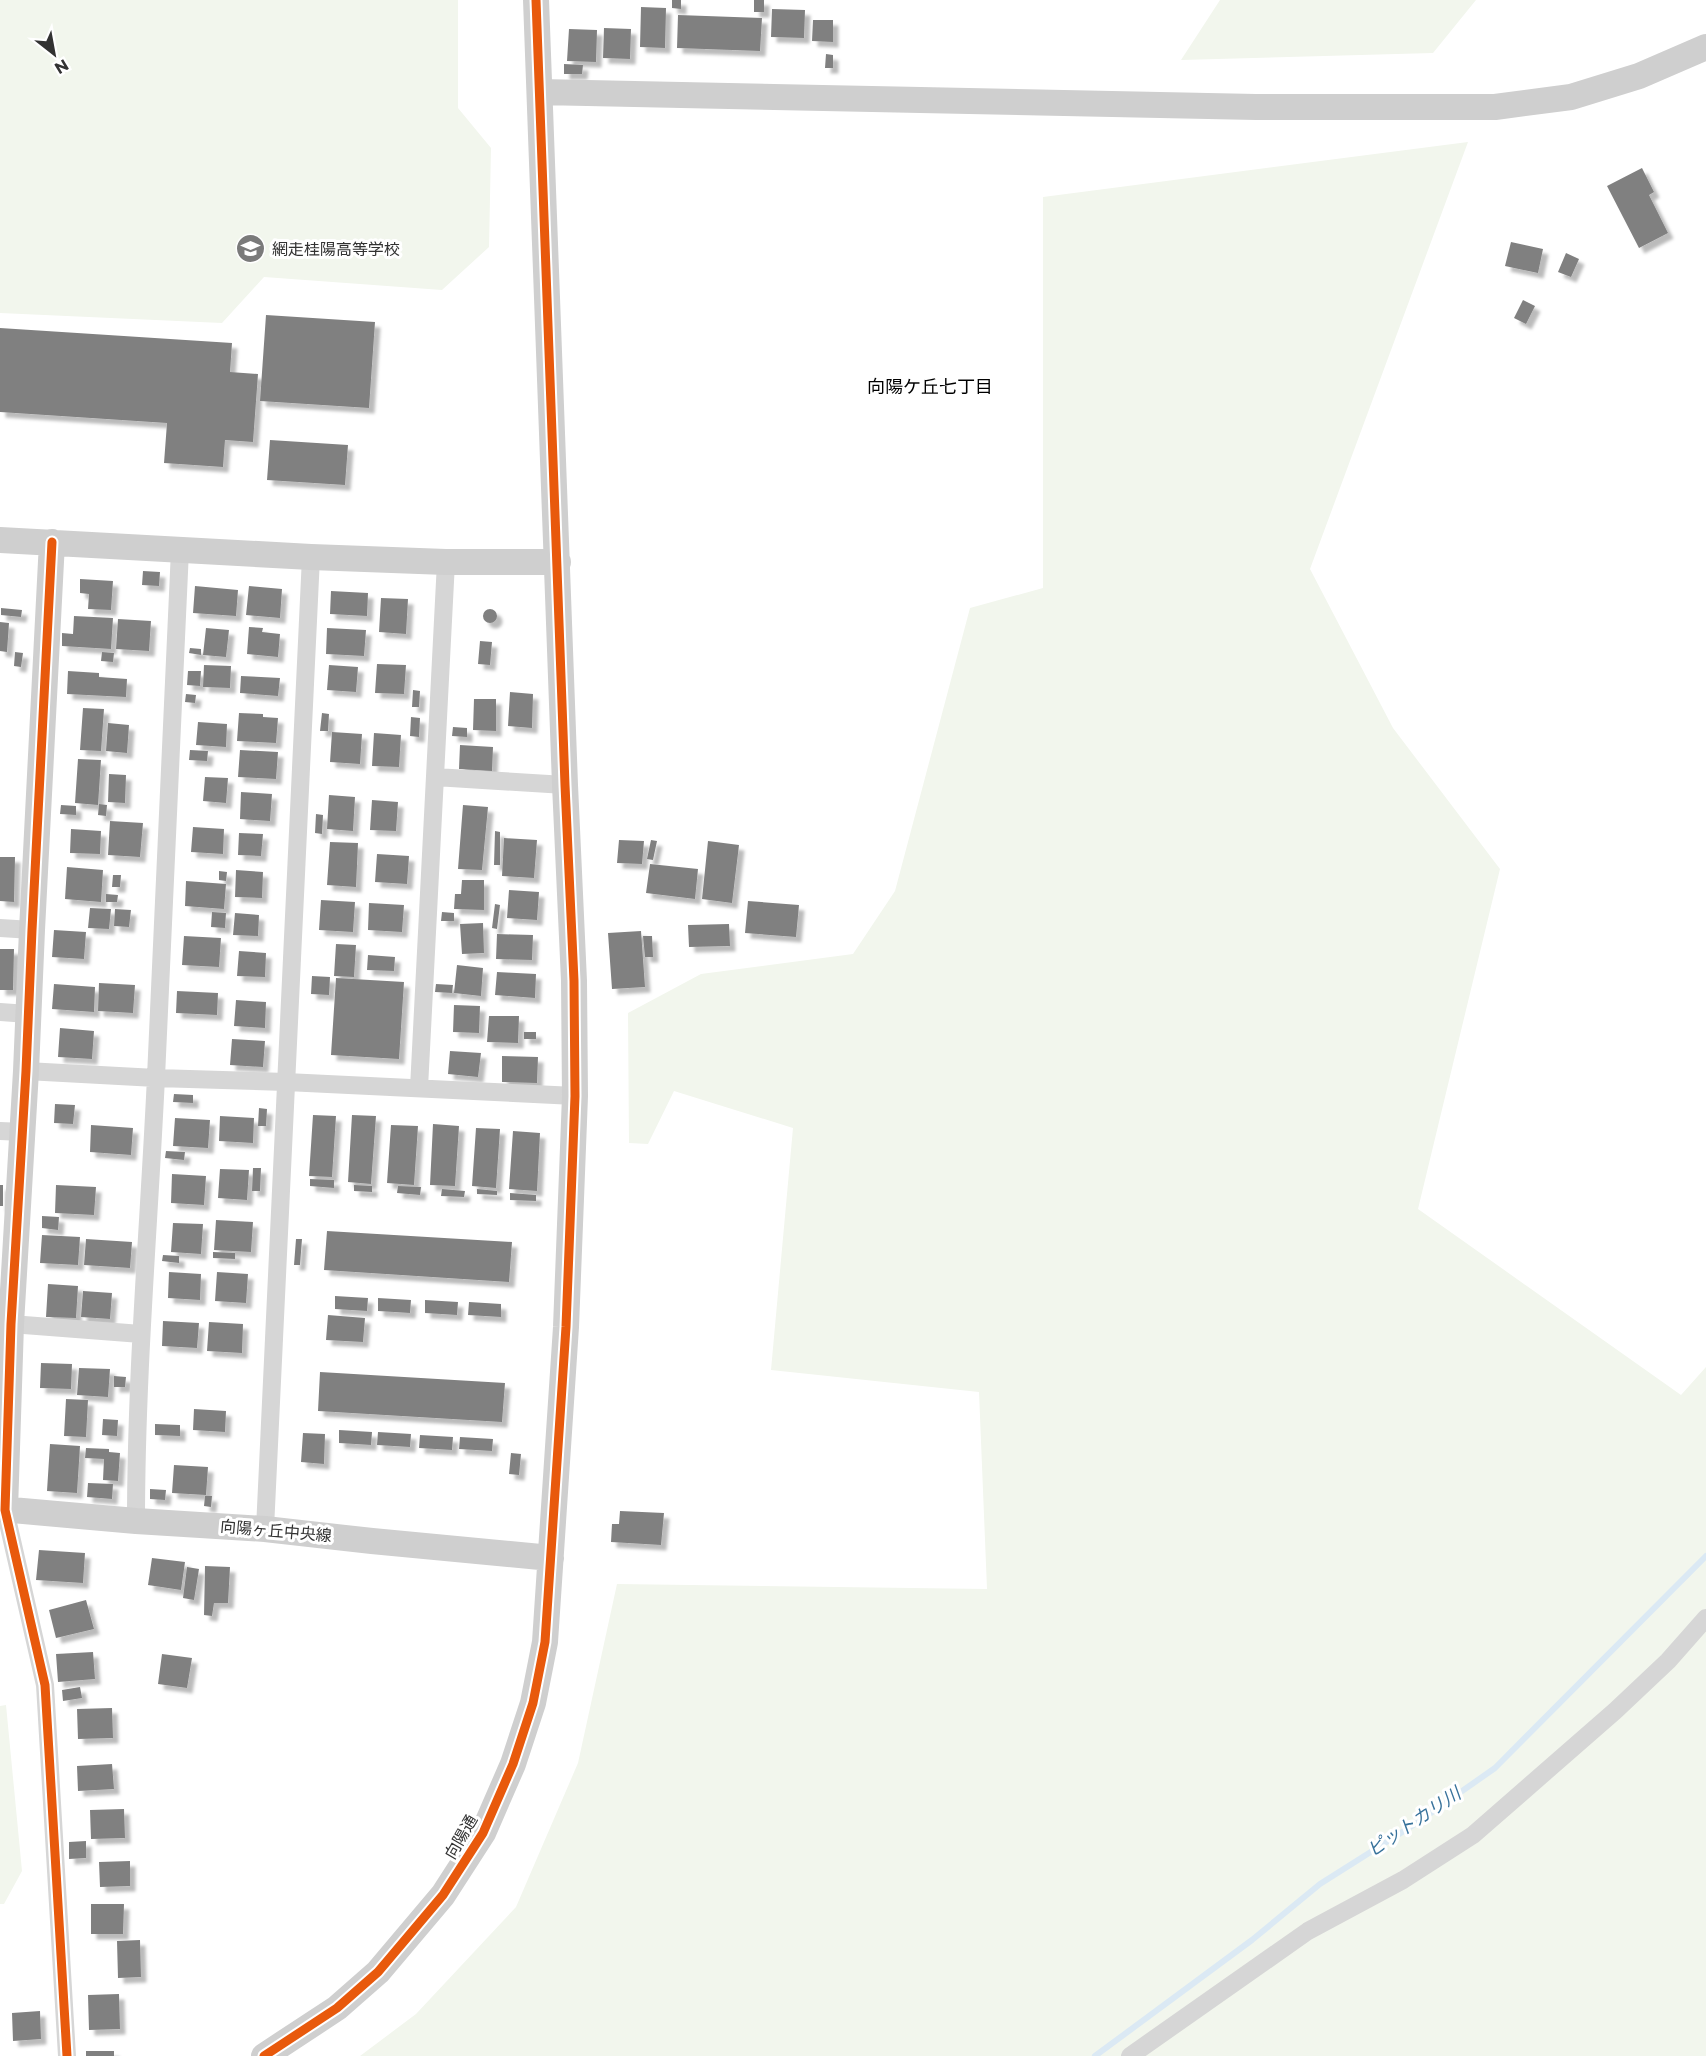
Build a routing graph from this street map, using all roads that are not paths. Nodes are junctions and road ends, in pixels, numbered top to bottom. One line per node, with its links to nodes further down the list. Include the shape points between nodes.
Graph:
1 (537, 0): 3 (street, 向陽通)
2 (1706, 46): 3 (street, via 1639,76 1571,97 1495,107 1244,107)
3 (540, 92): 9 (street, 向陽通)
4 (0, 540): 5 (street)
5 (52, 542): 6 (street); 13 (street)
6 (180, 550): 7 (street); 17 (street)
7 (311, 557): 8 (street); 18 (street)
8 (446, 562): 9 (street); 10 (street)
9 (558, 562): 11 (street, 向陽通)
10 (435, 777): 11 (street); 19 (street)
11 (565, 785): 20 (street, 向陽通)
12 (0, 928): 13 (street)
13 (32, 930): 15 (street)
14 (0, 1012): 15 (street)
15 (28, 1014): 16 (street)
16 (26, 1071): 17 (street); 21 (street)
17 (156, 1078): 18 (street); 23 (street)
18 (286, 1082): 19 (street); 26 (street)
19 (419, 1088): 20 (street)
20 (575, 1096): 27 (street, 向陽通)
21 (11, 1132): 22 (street)
22 (11, 1324): 23 (street); 24 (street)
23 (141, 1334): 25 (street)
24 (2, 1509): 25 (street, 向陽ヶ丘中央線); 29 (street, via 45,1685)
25 (136, 1521): 26 (street, 向陽ヶ丘中央線)
26 (265, 1528): 27 (street, 向陽ヶ丘中央線)
27 (551, 1557): 30 (street, 向陽通, via 545,1642 533,1703 513,1764 483,1833 442,1895 378,1972 337,2008)
28 (1706, 1618): 31 (street, via 1616,1712 1473,1835 1403,1880 1308,1931)
29 (67, 2056)
30 (264, 2056)
31 (1130, 2056)

